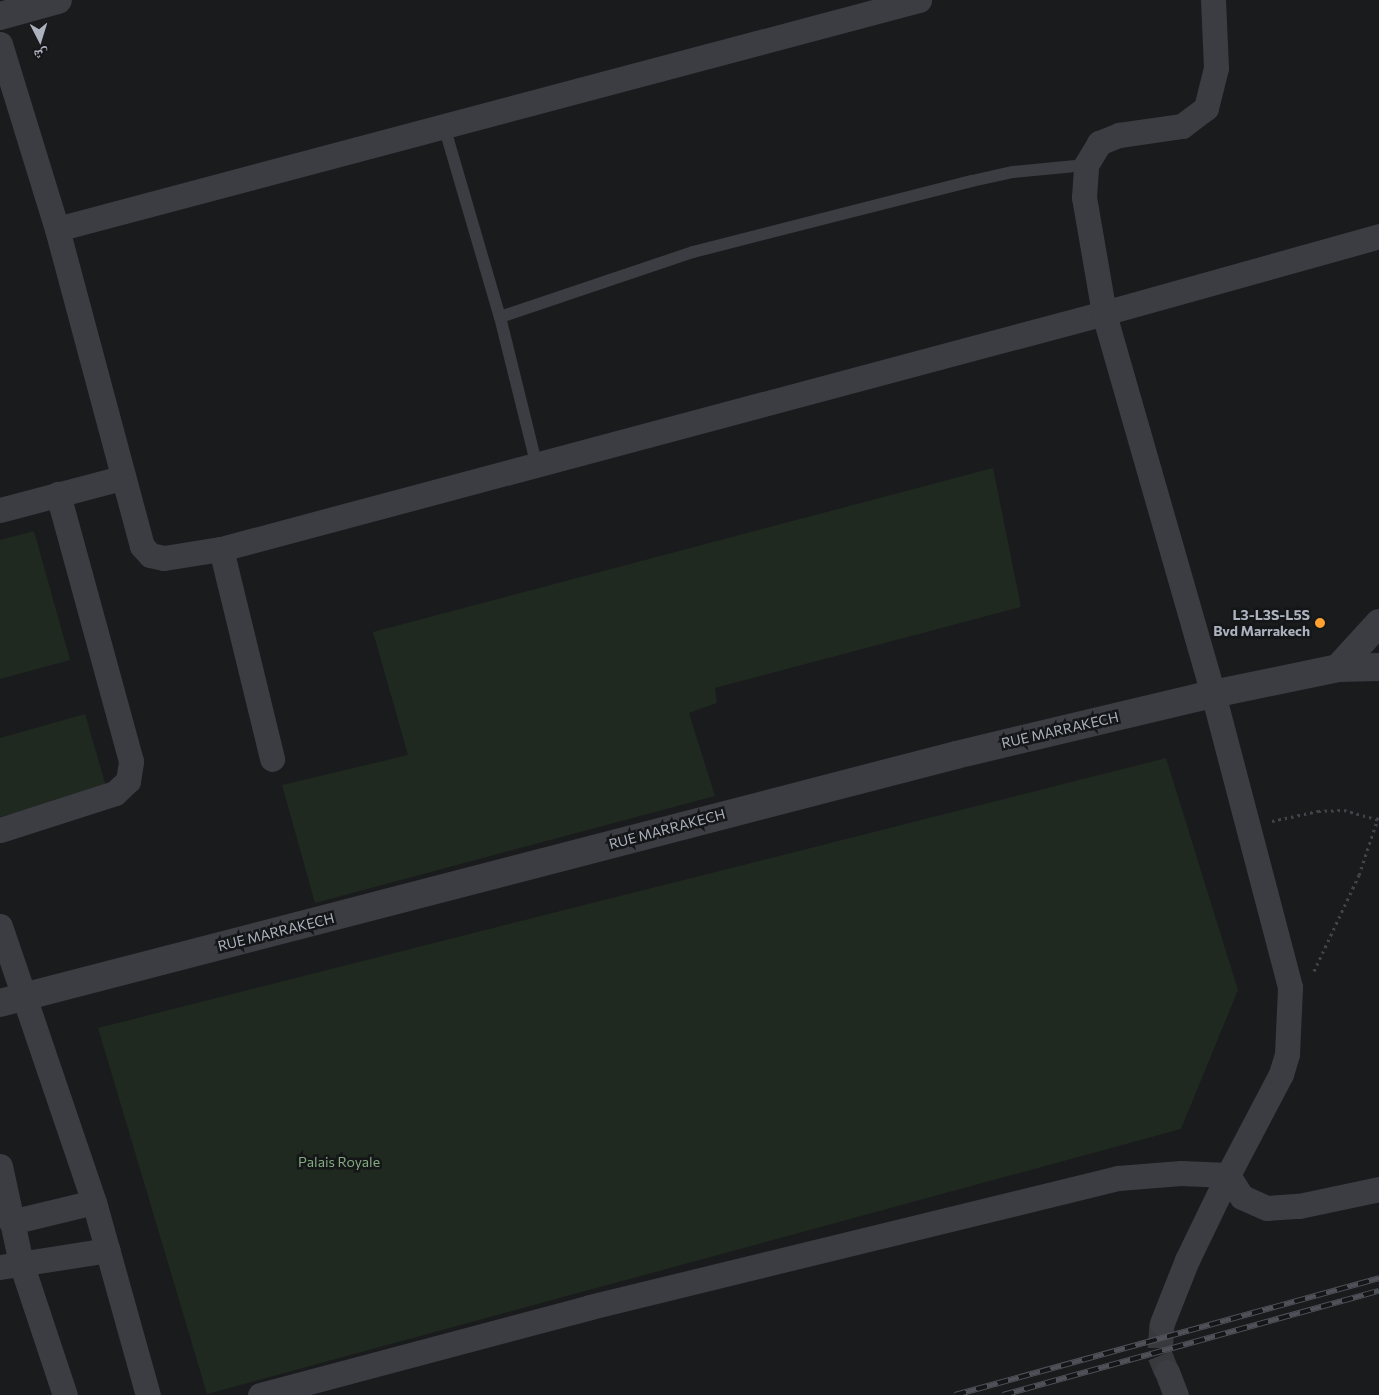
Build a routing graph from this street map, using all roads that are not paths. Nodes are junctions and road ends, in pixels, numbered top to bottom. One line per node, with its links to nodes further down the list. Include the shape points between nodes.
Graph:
1 (58, 0): 4 (street)
2 (918, 0): 6 (street)
3 (1213, 0): 7 (street, via 1216,68 1206,108 1182,126 1109,138 1094,148)
4 (0, 16)
5 (0, 44): 8 (street)
6 (444, 126): 8 (street); 11 (lane)
7 (1086, 165): 10 (street, via 1084,198); 11 (lane, via 1013,172 972,181 702,250)
8 (57, 229): 13 (street)
9 (1379, 236): 10 (street)
10 (1104, 313): 12 (street); 20 (street)
11 (500, 317): 12 (lane)
12 (536, 463): 16 (street)
13 (122, 478): 14 (street); 16 (street, via 142,546 150,555 164,558)
14 (58, 494): 15 (street); 22 (street, via 131,760 128,781 115,793)
15 (0, 510)
16 (221, 549): 21 (street)
17 (1379, 623): 19 (street)
18 (1379, 667): 19 (street, RUE MARRAKECH)
19 (1338, 668): 20 (street, RUE MARRAKECH)
20 (1213, 694): 24 (street, RUE MARRAKECH, via 947,757); 26 (street, via 1290,987 1290,1021 1281,1074)
21 (272, 758)
22 (0, 830)
23 (0, 926): 24 (street)
24 (11, 1000): 28 (street)
25 (0, 1166): 29 (street)
26 (1228, 1175): 27 (street, via 1242,1197 1267,1208 1299,1206); 32 (street, via 1187,1260); 35 (street, via 1181,1173 1118,1178 590,1307)
27 (1379, 1189)
28 (94, 1202): 29 (street); 30 (street)
29 (11, 1222): 31 (street)
30 (108, 1250): 31 (street); 34 (street)
31 (11, 1265): 33 (street)
32 (1162, 1323)
33 (66, 1395)
34 (148, 1395)
35 (260, 1395)

